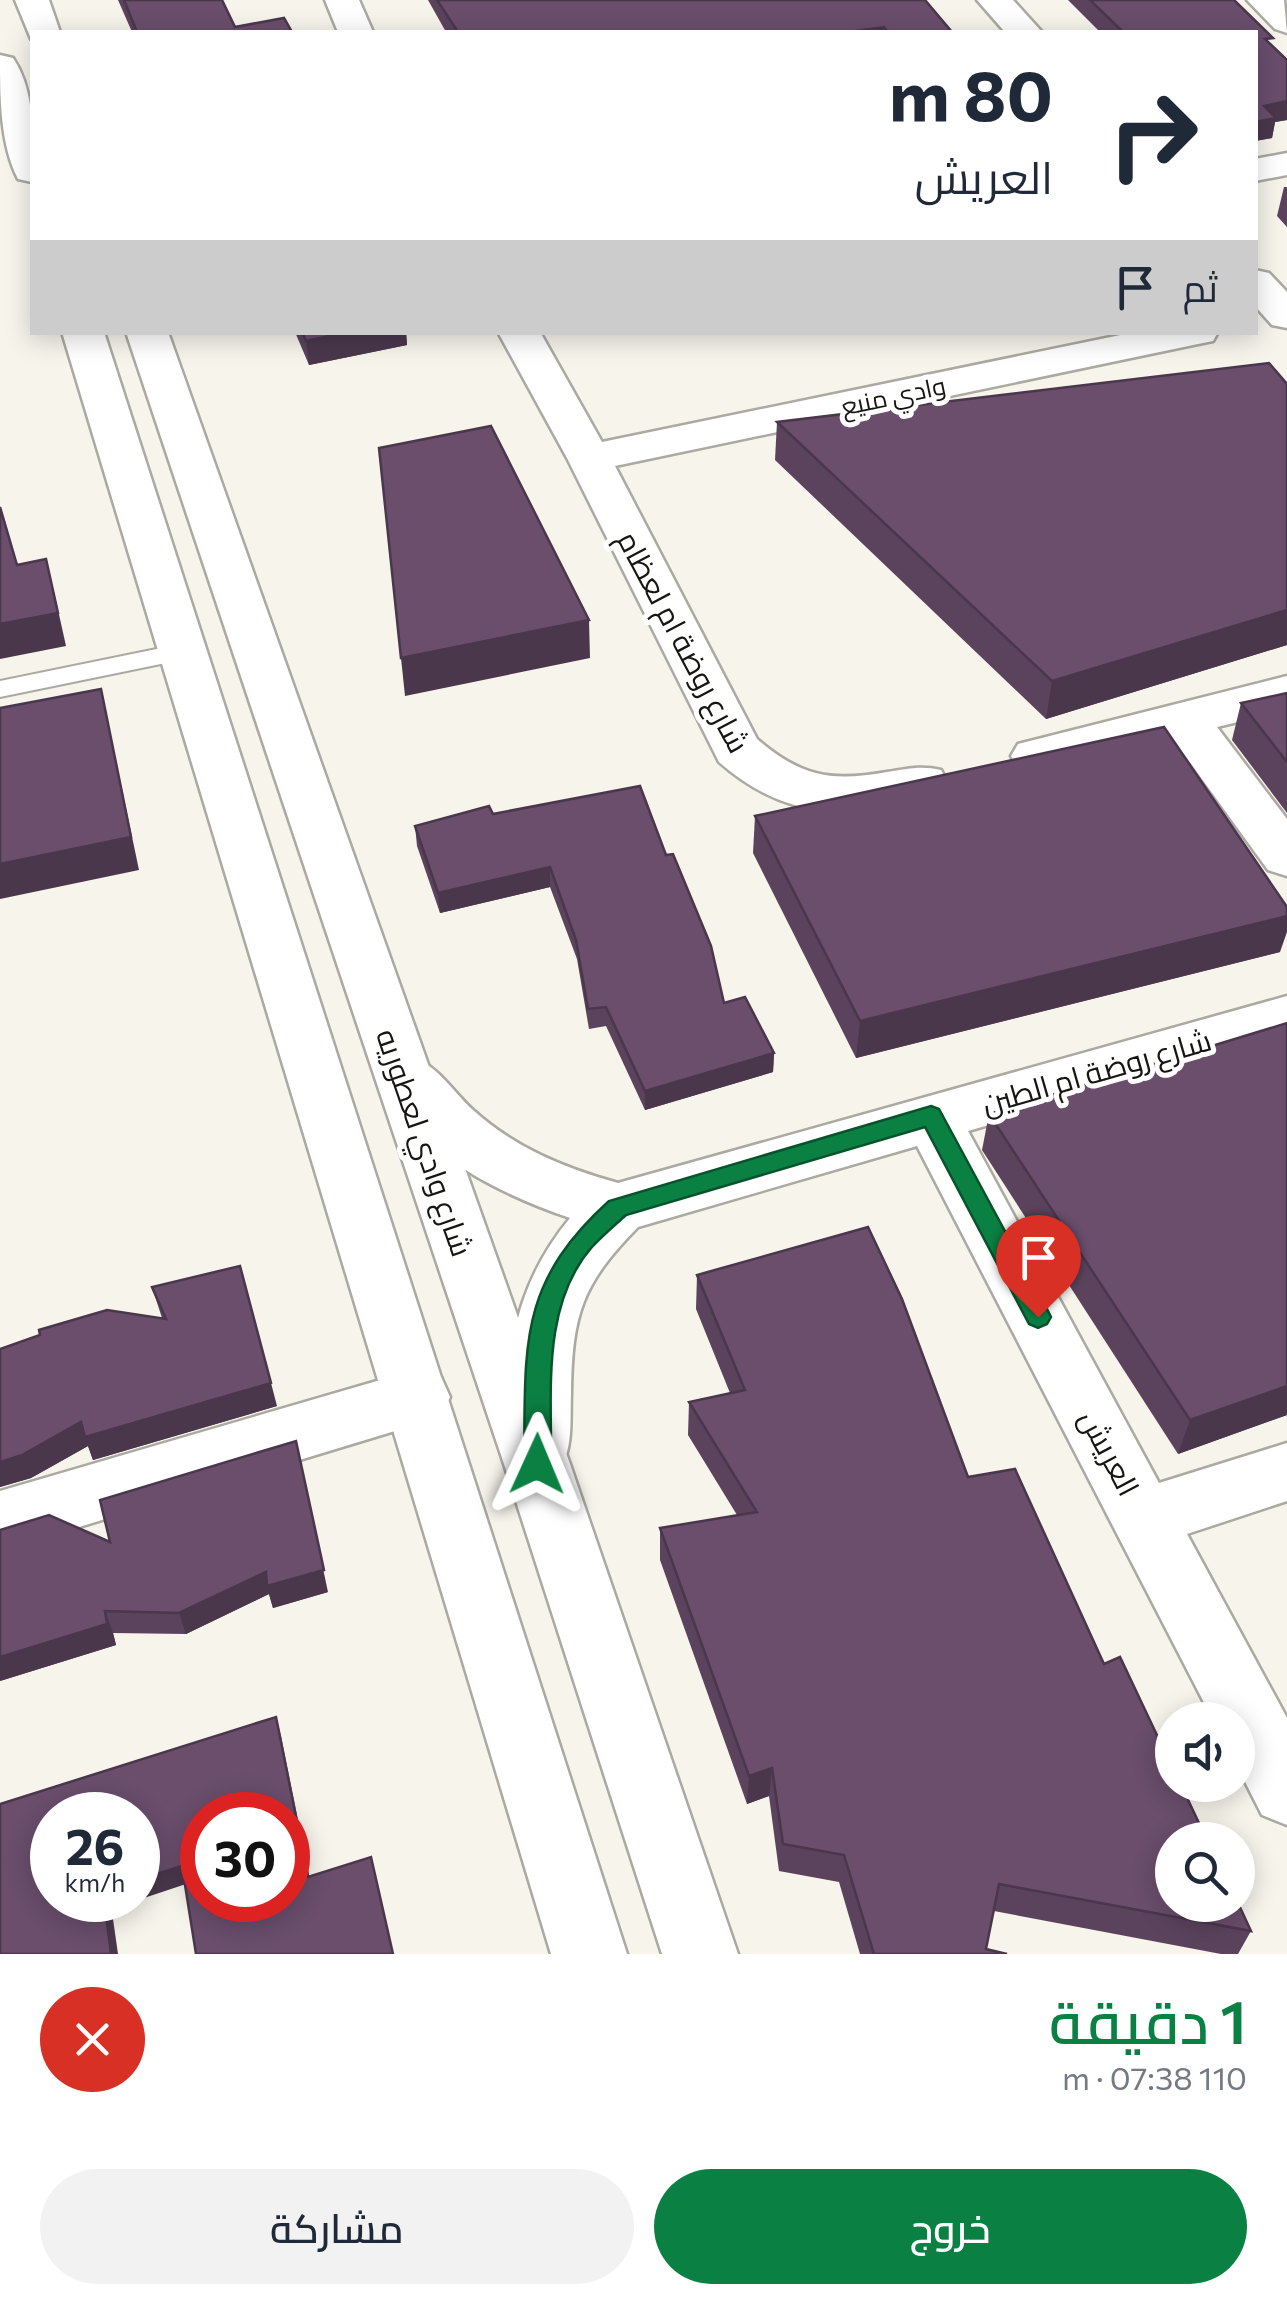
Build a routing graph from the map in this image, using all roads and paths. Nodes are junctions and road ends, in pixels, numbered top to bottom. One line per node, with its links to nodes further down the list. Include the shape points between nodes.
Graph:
1 (32, 0): 6 (street)
2 (342, 0): 7 (street)
3 (994, 0): 8 (street)
4 (1264, 0): 5 (street)
5 (1287, 22)
6 (42, 30)
7 (354, 30)
8 (1022, 30)
9 (0, 66): 10 (street)
10 (30, 164)
11 (1287, 164): 12 (street)
12 (1258, 169)
13 (1258, 287): 14 (street)
14 (1276, 317)
15 (83, 335): 20 (street)
16 (148, 335): 26 (street, شارع وادي لعطوريه)
17 (521, 335): 19 (street, شارع روضة ام لعظام)
18 (1184, 335): 19 (street, وادي منيع)
19 (589, 458): 23 (street, شارع روضة ام لعظام, via 737,750 760,773 793,788 874,795)
20 (181, 652): 21 (lane); 29 (street)
21 (0, 689)
22 (1287, 693): 23 (street, شارع روضة ام لعظام)
23 (1186, 720): 24 (street)
24 (1287, 857)
25 (1287, 1017): 27 (street, شارع روضة ام الطين)
26 (405, 1079): 28 (street, via 484,1156 540,1184); 30 (street, شارع وادي لعطوريه)
27 (931, 1116): 28 (street, شارع روضة ام الطين); 32 (street, العريش)
28 (618, 1208): 30 (street, شارع روضة ام الطين, via 582,1241 545,1317)
29 (418, 1397): 33 (street); 35 (street)
30 (537, 1464): 36 (street, شارع وادي لعطوريه)
31 (1287, 1472): 32 (street)
32 (1146, 1518): 34 (street, العريش)
33 (0, 1521)
34 (1287, 1790)
35 (589, 1954)
36 (700, 1954)

